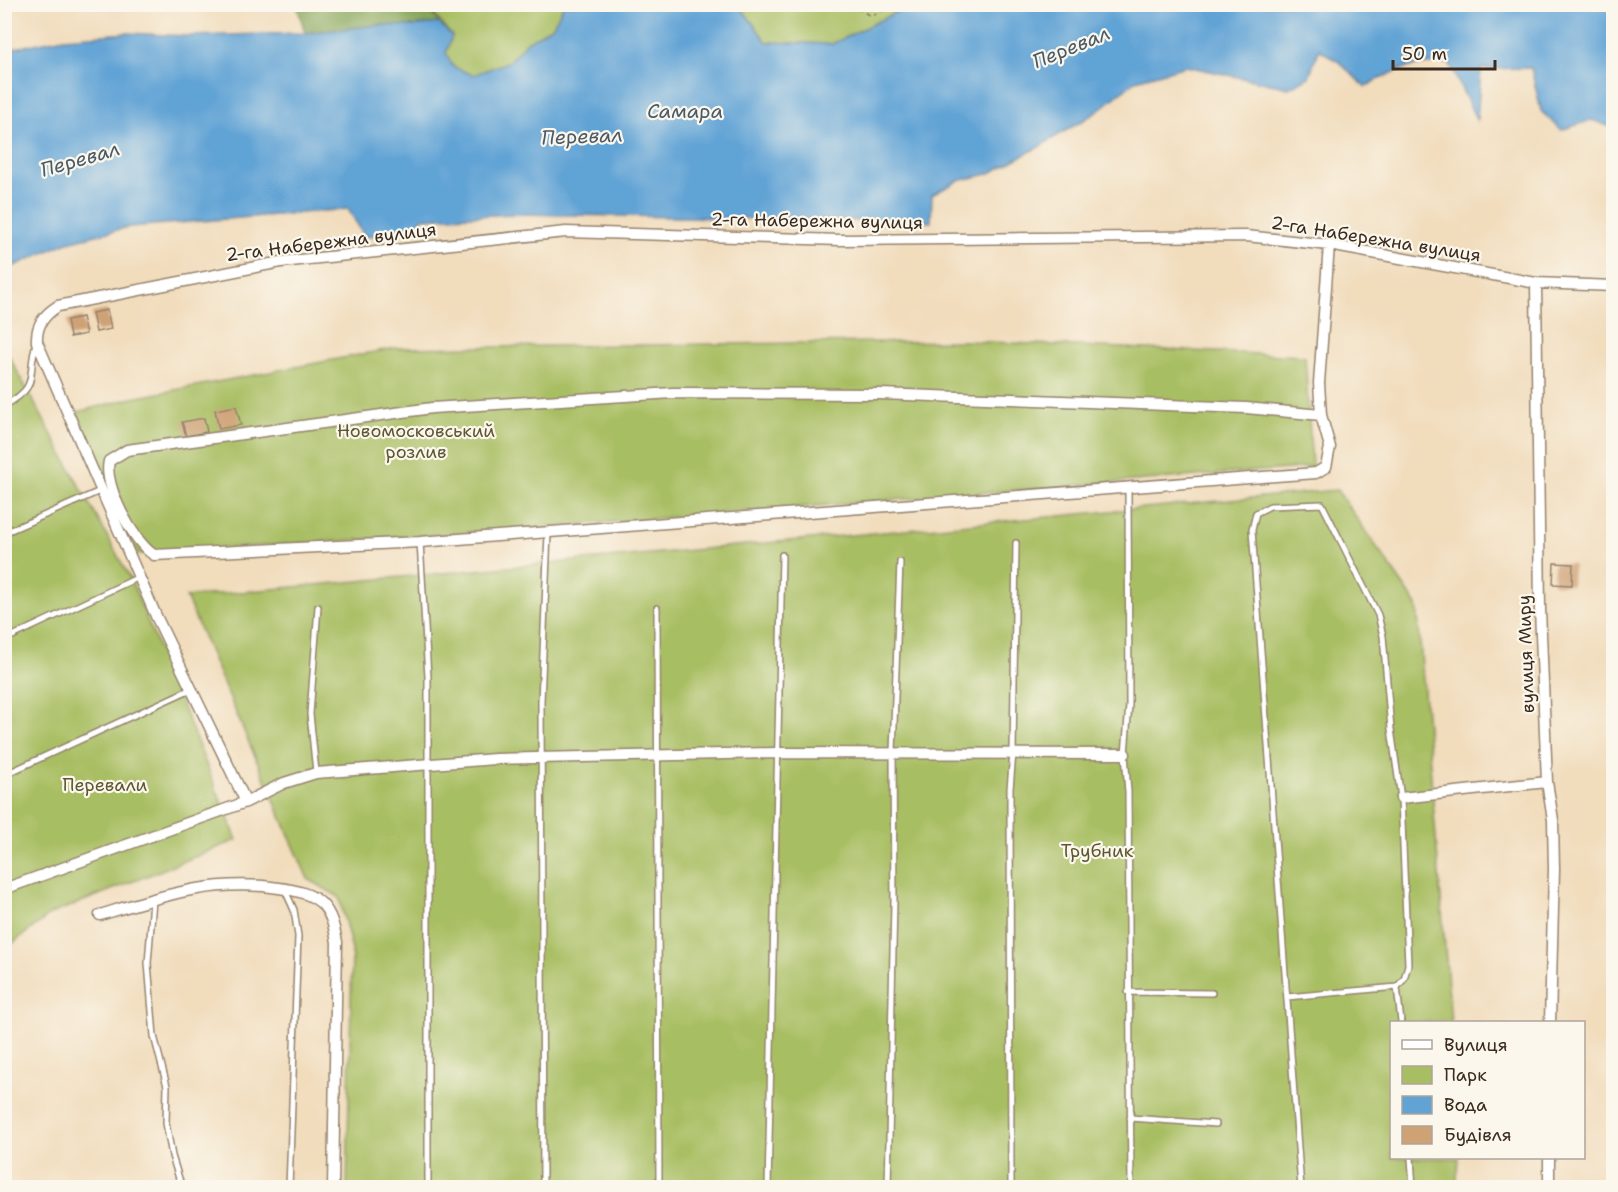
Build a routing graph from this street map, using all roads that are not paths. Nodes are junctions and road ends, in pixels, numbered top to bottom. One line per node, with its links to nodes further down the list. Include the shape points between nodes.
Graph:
1 (1329, 245): 2 (street, 2-га Набережна вулиця); 4 (street, 2-га Набережна вулиця, via 1246,236 840,240 566,232 227,271 58,306 46,313); 6 (street, via 1319,383)
2 (1536, 283): 3 (street, 2-га Набережна вулиця); 29 (street, вулиця Миру, via 1540,609)
3 (1614, 286)
4 (37, 337): 5 (lane, via 29,386 25,394); 8 (street)
5 (4, 406)
6 (1321, 415): 7 (street, via 1330,447 1323,471); 11 (street, via 1246,408 880,394 673,393 432,408 304,423 127,450 109,461 106,470 134,536 154,555)
7 (1128, 488): 9 (street); 24 (lane, via 1129,705)
8 (100, 491): 10 (lane); 15 (street)
9 (548, 531): 11 (street); 25 (lane, via 540,701)
10 (4, 533)
11 (420, 542): 26 (lane, via 428,677)
12 (1016, 543): 22 (lane)
13 (782, 555): 21 (lane)
14 (900, 562): 20 (lane)
15 (140, 577): 18 (lane); 19 (street)
16 (318, 607): 27 (lane, via 310,714)
17 (657, 608): 23 (lane)
18 (4, 640)
19 (193, 688): 28 (lane); 31 (street)
20 (893, 752): 21 (street); 22 (street); 53 (lane)
21 (776, 753): 23 (street); 52 (lane)
22 (1013, 753): 24 (street); 54 (lane)
23 (657, 754): 25 (street); 51 (lane)
24 (1125, 754): 37 (lane)
25 (543, 758): 26 (street); 50 (lane)
26 (428, 764): 27 (street); 49 (lane)
27 (316, 773): 31 (street, via 284,783)
28 (4, 775)
29 (1547, 782): 30 (street); 41 (street, вулиця Миру, via 1554,869)
30 (1401, 798): 36 (lane, via 1408,966); 39 (lane, via 1378,615 1322,504 1262,509 1253,519 1252,530)
31 (246, 802): 32 (street)
32 (4, 889)
33 (284, 889): 34 (street, via 221,884); 47 (lane, via 294,909 298,936); 48 (street, via 307,894 321,903 332,920 337,942)
34 (154, 899): 35 (street); 46 (lane, via 148,963 154,1036 167,1086 168,1134)
35 (100, 915)
36 (1397, 987): 39 (lane); 40 (lane)
37 (1128, 992): 38 (lane); 42 (lane)
38 (1212, 993)
39 (1287, 997): 56 (lane)
40 (1401, 1021)
41 (1550, 1021)
42 (1130, 1118): 43 (lane); 55 (lane)
43 (1216, 1124)
44 (1411, 1159): 57 (lane)
45 (1549, 1159): 58 (street)
46 (182, 1188)
47 (289, 1188)
48 (333, 1188)
49 (428, 1188)
50 (543, 1188)
51 (659, 1188)
52 (768, 1188)
53 (888, 1188)
54 (1011, 1188)
55 (1131, 1188)
56 (1301, 1188)
57 (1413, 1188)
58 (1549, 1188)

